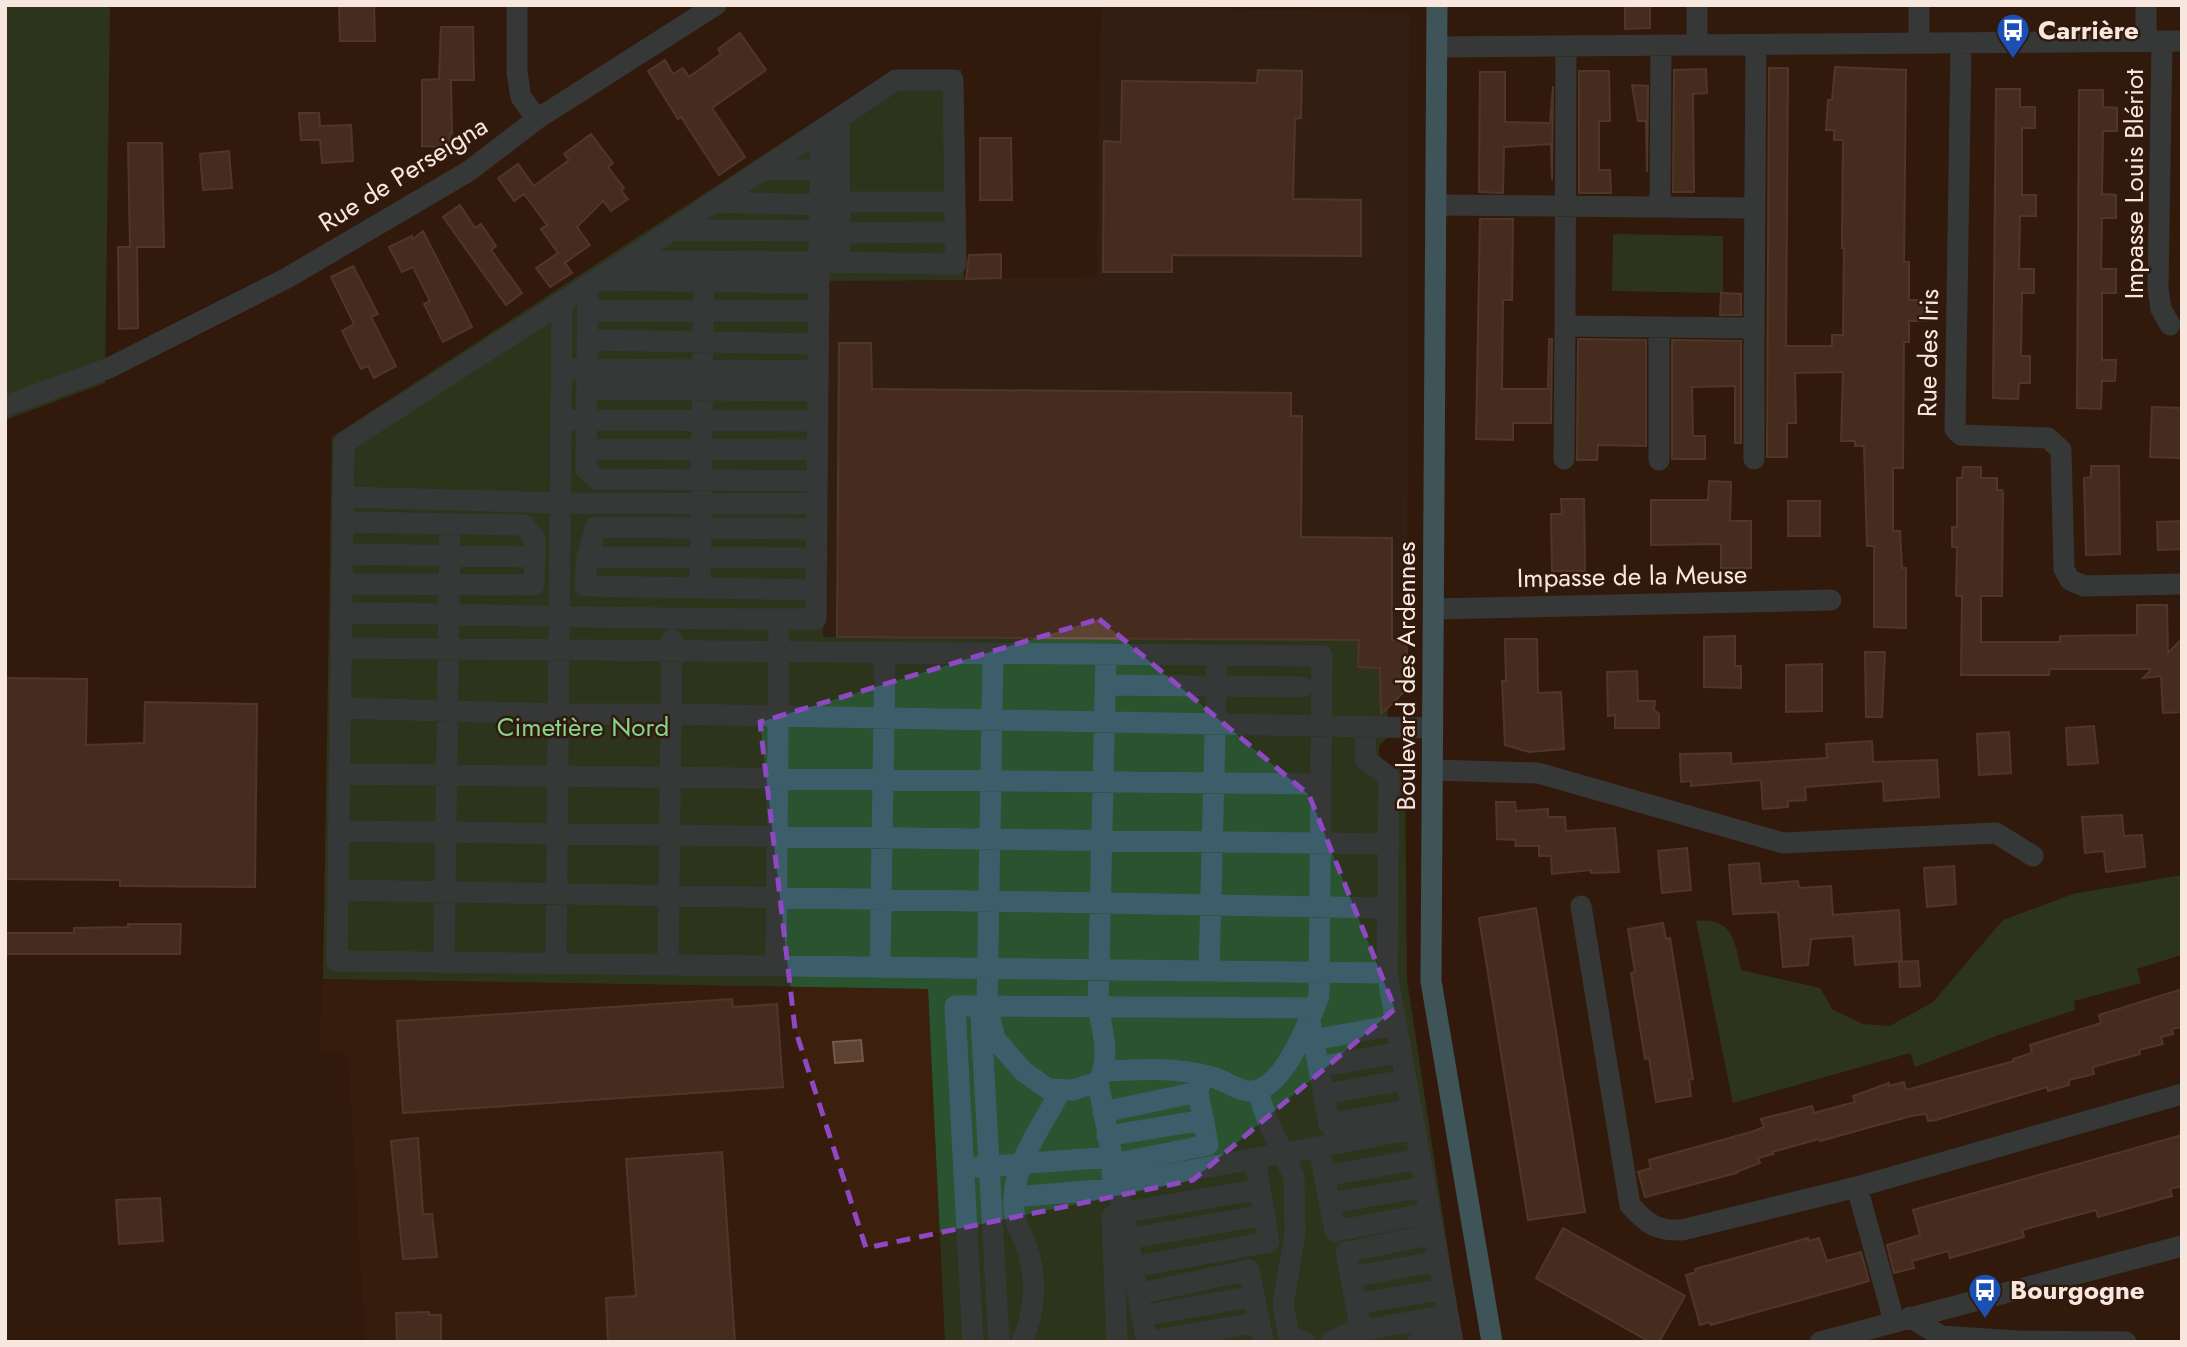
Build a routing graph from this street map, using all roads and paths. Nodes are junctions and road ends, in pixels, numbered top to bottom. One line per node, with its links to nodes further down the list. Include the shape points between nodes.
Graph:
1 (517, 5): 15 (street, via 521,97)
2 (716, 5): 15 (street, Rue de Perseigna)
3 (1437, 5): 14 (main road, Boulevard des Ardennes)
4 (1697, 5): 9 (street)
5 (1919, 5): 8 (street)
6 (2146, 5): 7 (street, Impasse Louis Blériot)
7 (2163, 41): 11 (street); 38 (street, Impasse Louis Blériot, via 2158,288 2161,309)
8 (1919, 43): 10 (street); 11 (street)
9 (1697, 45): 10 (street); 13 (street)
10 (1756, 45): 26 (street)
11 (1961, 45): 77 (street, Rue des Iris, via 1955,429 1961,435 2048,438 2061,450 2064,569 2070,580 2084,586)
12 (1566, 46): 13 (street); 14 (street); 24 (street)
13 (1661, 46): 25 (street)
14 (1437, 47): 23 (main road, Boulevard des Ardennes)
15 (537, 119): 49 (street, Rue de Perseigna, via 469,171 287,278 109,369)
16 (839, 119): 17 (street); 21 (street, via 897,80 953,79); 22 (street)
17 (821, 131): 18 (street); 19 (street)
18 (761, 170): 19 (street); 20 (street)
19 (820, 170): 22 (street)
20 (715, 202): 22 (street); 27 (street)
21 (955, 202): 22 (street); 29 (street)
22 (830, 203): 28 (street)
23 (1436, 205): 24 (street); 82 (main road, Boulevard des Ardennes)
24 (1566, 207): 25 (street); 39 (street)
25 (1660, 207): 26 (street)
26 (1755, 208): 41 (street)
27 (673, 230): 28 (street); 30 (street)
28 (830, 232): 29 (street); 31 (street)
29 (956, 232): 31 (street, via 956,264)
30 (626, 261): 32 (street); 33 (street)
31 (826, 269): 32 (street); 37 (street)
32 (704, 271): 33 (street); 36 (street)
33 (592, 283): 34 (street); 35 (street)
34 (562, 303): 45 (street); 62 (street, via 344,443)
35 (587, 311): 36 (street); 42 (street)
36 (704, 311): 37 (street); 43 (street)
37 (819, 312): 44 (street)
38 (2170, 325)
39 (1565, 326): 40 (street); 57 (street)
40 (1659, 327): 41 (street); 59 (street)
41 (1754, 328): 58 (street)
42 (587, 340): 43 (street); 46 (street)
43 (703, 342): 44 (street); 47 (street)
44 (819, 344): 48 (street)
45 (561, 369): 46 (street); 50 (street)
46 (587, 379): 47 (street); 51 (street)
47 (703, 380): 48 (street); 52 (street)
48 (818, 381): 53 (street)
49 (5, 406)
50 (560, 420): 51 (street); 63 (street)
51 (586, 420): 52 (street); 54 (street)
52 (702, 420): 53 (street); 55 (street)
53 (818, 421): 56 (street)
54 (586, 449): 55 (street); 60 (street, via 586,468 597,479)
55 (702, 449): 56 (street); 60 (street)
56 (817, 450): 61 (street)
57 (1564, 459)
58 (1754, 459)
59 (1659, 460)
60 (702, 480): 61 (street); 64 (street)
61 (817, 481): 65 (street)
62 (343, 497): 63 (street); 66 (street)
63 (560, 503): 64 (street); 85 (street)
64 (701, 503): 65 (street); 68 (street)
65 (817, 503): 69 (street)
66 (343, 522): 67 (street); 70 (street)
67 (450, 523): 71 (street); 72 (street, via 524,526 535,539)
68 (701, 528): 69 (street); 73 (street, via 596,527); 74 (street)
69 (817, 529): 75 (street)
70 (342, 554): 71 (street); 76 (street)
71 (449, 556): 72 (street); 78 (street)
72 (535, 556): 78 (street, via 534,585)
73 (587, 557): 74 (street); 79 (street, via 585,586)
74 (701, 558): 75 (street); 79 (street)
75 (817, 558): 80 (street)
76 (342, 584): 78 (street); 83 (street)
77 (2182, 584)
78 (449, 586): 84 (street)
79 (700, 588): 80 (street)
80 (816, 590): 86 (street, via 816,619)
81 (1830, 600): 82 (street, Impasse de la Meuse)
82 (1435, 609): 111 (main road, Boulevard des Ardennes)
83 (342, 613): 84 (street); 88 (street)
84 (449, 614): 85 (street); 89 (street)
85 (559, 615): 87 (street); 90 (street)
86 (779, 619): 87 (street); 92 (street)
87 (673, 620): 91 (street)
88 (341, 648): 89 (street); 100 (street)
89 (448, 649): 90 (street); 101 (street)
90 (558, 650): 91 (street); 102 (street)
91 (672, 651): 92 (street); 103 (street)
92 (779, 652): 93 (street); 104 (street)
93 (885, 653): 94 (street); 105 (street)
94 (993, 653): 95 (street); 106 (street)
95 (1106, 654): 96 (street); 97 (street)
96 (1217, 655): 98 (street); 109 (street, via 1322,656)
97 (1105, 685): 98 (street); 107 (street)
98 (1216, 686): 99 (street); 108 (street)
99 (1302, 687)
100 (340, 708): 101 (street); 113 (street)
101 (447, 710): 102 (street); 114 (street)
102 (558, 714): 103 (street); 115 (street)
103 (671, 714): 104 (street); 116 (street)
104 (780, 716): 105 (street); 117 (street)
105 (884, 718): 106 (street); 118 (street)
106 (992, 720): 107 (street); 119 (street)
107 (1105, 722): 108 (street); 120 (street)
108 (1215, 724): 109 (street); 121 (street)
109 (1322, 726): 110 (street); 122 (street)
110 (1366, 726): 111 (street); 133 (street, via 1365,759 1389,777)
111 (1433, 727): 112 (main road, Boulevard des Ardennes)
112 (1433, 770): 134 (street, via 1538,773 1783,843 1996,833); 213 (main road, Boulevard des Ardennes, via 1431,981)
113 (340, 774): 114 (street); 123 (street)
114 (446, 775): 115 (street); 124 (street)
115 (558, 776): 116 (street); 125 (street)
116 (671, 778): 117 (street); 126 (street)
117 (779, 779): 118 (street); 127 (street)
118 (883, 780): 119 (street); 128 (street)
119 (991, 781): 120 (street); 129 (street)
120 (1103, 782): 121 (street); 130 (street)
121 (1213, 783): 122 (street); 131 (street)
122 (1321, 784): 132 (street)
123 (339, 831): 124 (street); 135 (street)
124 (446, 832): 125 (street); 136 (street)
125 (557, 834): 126 (street); 137 (street)
126 (670, 835): 127 (street); 138 (street)
127 (778, 836): 128 (street); 139 (street)
128 (883, 838): 129 (street); 140 (street)
129 (990, 839): 130 (street); 141 (street)
130 (1102, 841): 131 (street); 142 (street)
131 (1212, 842): 132 (street); 143 (street)
132 (1320, 843): 133 (street); 145 (street)
133 (1389, 844): 146 (street)
134 (2033, 856)
135 (338, 890): 136 (street); 147 (street, via 337,961)
136 (445, 892): 137 (street); 147 (street)
137 (556, 894): 138 (street); 148 (street)
138 (669, 896): 139 (street); 149 (street)
139 (777, 898): 140 (street); 150 (street)
140 (881, 900): 141 (street); 151 (street)
141 (989, 901): 142 (street); 152 (street)
142 (1100, 903): 143 (street); 153 (street)
143 (1210, 905): 145 (street); 154 (street)
144 (1581, 906): 183 (street, via 1630,1205 1644,1221 1664,1230 1682,1230)
145 (1320, 907): 146 (street); 155 (street)
146 (1388, 908): 156 (street)
147 (444, 962): 148 (street)
148 (556, 964): 149 (street)
149 (668, 965): 150 (street)
150 (776, 966): 151 (street)
151 (880, 968): 152 (street)
152 (988, 969): 153 (street); 157 (street)
153 (1098, 970): 154 (street); 158 (street)
154 (1209, 971): 155 (street)
155 (1320, 973): 156 (street); 159 (street)
156 (1387, 974): 160 (street)
157 (984, 1006): 158 (street); 166 (street, via 995,1039 1023,1070 1048,1089); 178 (street); 180 (street, via 955,1006)
158 (1098, 1007): 159 (street); 163 (street, via 1104,1040)
159 (1312, 1023): 160 (street); 162 (street); 167 (street, via 1275,1078)
160 (1396, 1025): 161 (street)
161 (1401, 1052): 162 (street); 164 (street)
162 (1318, 1067): 168 (street)
163 (1101, 1076): 165 (street, via 1146,1069); 166 (street, via 1073,1090); 170 (street)
164 (1406, 1080): 168 (street); 171 (street)
165 (1201, 1084): 167 (street); 170 (street); 172 (street)
166 (1061, 1090): 177 (street)
167 (1257, 1090): 174 (street)
168 (1324, 1094): 171 (street, via 1329,1124)
169 (2182, 1094): 183 (street)
170 (1102, 1112): 179 (street)
171 (1413, 1119): 173 (street); 175 (street)
172 (1204, 1120): 179 (street); 179 (street, via 1208,1145)
173 (1319, 1148): 174 (street); 181 (street)
174 (1283, 1155): 176 (street); 210 (street, via 1294,1177 1296,1205 1283,1304 1289,1337)
175 (1420, 1159): 181 (street); 182 (street)
176 (1255, 1160): 179 (street); 184 (street)
177 (1021, 1165): 178 (street); 179 (street); 185 (street)
178 (990, 1166): 180 (street); 207 (street)
179 (1112, 1166): 185 (street); 187 (street); 209 (street)
180 (964, 1167): 206 (street)
181 (1324, 1175): 186 (street)
182 (1425, 1186): 186 (street); 188 (street)
183 (1857, 1187): 201 (street)
184 (1260, 1189): 187 (street); 189 (street)
185 (1014, 1197): 208 (street, via 1016,1225 1034,1273 1031,1320)
186 (1330, 1203): 188 (street, via 1335,1231)
187 (1122, 1213): 191 (street)
188 (1430, 1213): 190 (street)
189 (1265, 1215): 191 (street); 194 (street, via 1269,1242)
190 (1434, 1234): 193 (street); 195 (street, via 1346,1252)
191 (1127, 1239): 194 (street)
192 (2182, 1246): 201 (street)
193 (1439, 1261): 195 (street); 196 (street)
194 (1133, 1267): 197 (street)
195 (1351, 1277): 199 (street)
196 (1444, 1289): 199 (street); 203 (street)
197 (1138, 1294): 198 (street, via 1249,1270); 200 (street)
198 (1254, 1296): 200 (street); 204 (street)
199 (1356, 1304): 202 (street)
200 (1142, 1316): 204 (street, via 1147,1342)
201 (1902, 1319): 205 (street, via 1941,1336); 214 (street)
202 (1361, 1331): 203 (street); 211 (street)
203 (1451, 1331): 212 (street)
204 (1261, 1332)
205 (2017, 1341): 215 (street)
206 (973, 1342)
207 (999, 1342)
208 (1022, 1342)
209 (1117, 1342)
210 (1305, 1342)
211 (1331, 1342)
212 (1417, 1342)
213 (1492, 1342)
214 (1820, 1342)
215 (2126, 1342)

